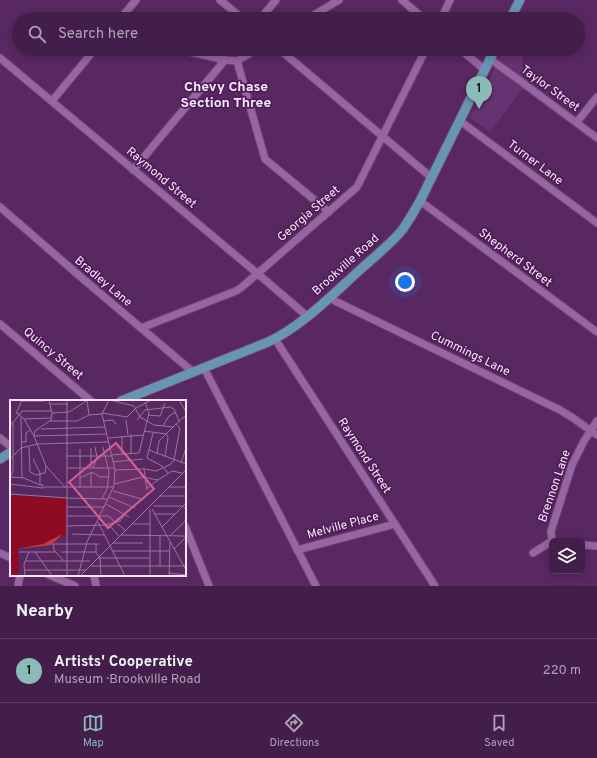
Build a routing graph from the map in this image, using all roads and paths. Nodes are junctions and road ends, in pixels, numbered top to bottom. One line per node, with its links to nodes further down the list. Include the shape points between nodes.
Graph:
1 (136, 0): 8 (street)
2 (220, 0): 9 (street)
3 (276, 0): 10 (street)
4 (339, 0): 11 (street)
5 (402, 0): 12 (street)
6 (450, 0): 13 (street)
7 (520, 0): 14 (main road)
8 (126, 12)
9 (235, 12)
10 (266, 12)
11 (319, 12)
12 (416, 12)
13 (444, 12)
14 (514, 12)
15 (89, 56): 28 (street)
16 (208, 56): 23 (street)
17 (245, 56): 25 (street)
18 (287, 56): 31 (street)
19 (423, 56): 31 (street, Georgia Street)
20 (468, 56): 26 (street)
21 (492, 56): 24 (main road, Brookville Road)
22 (0, 58): 28 (street, Raymond Street)
23 (225, 60): 25 (street); 33 (street)
24 (490, 60): 26 (main road, Brookville Road); 30 (street, Taylor Street)
25 (237, 61): 37 (street, via 265,159)
26 (485, 70): 29 (main road, Brookville Road)
27 (597, 97): 30 (street)
28 (52, 101): 33 (street, Raymond Street)
29 (460, 121): 34 (main road, Brookville Road); 38 (street, Turner Lane)
30 (577, 122): 32 (street, Taylor Street)
31 (383, 136): 34 (street); 37 (street, Georgia Street, via 357,187)
32 (597, 138)
33 (133, 170): 39 (street, Raymond Street)
34 (432, 178): 35 (main road, Brookville Road)
35 (420, 201): 40 (main road, Brookville Road, via 395,238); 44 (street, Shepherd Street)
36 (0, 207): 43 (street, Bradley Lane)
37 (329, 212): 39 (street, Georgia Street)
38 (597, 223)
39 (258, 274): 41 (street, Raymond Street); 43 (street, Georgia Street, via 236,291)
40 (330, 297): 41 (main road, Brookville Road); 51 (street, Cummings Lane, via 560,410)
41 (307, 316): 45 (main road, Brookville Road)
42 (0, 324): 49 (street, Quincy Street)
43 (141, 328): 47 (street, Bradley Lane)
44 (597, 332)
45 (275, 339): 46 (main road, Brookville Road); 57 (street, Raymond Street)
46 (204, 368): 47 (main road, Brookville Road); 63 (street)
47 (193, 372): 48 (main road, Brookville Road)
48 (134, 398)
49 (91, 400)
50 (597, 421): 51 (street, Brennon Lane)
51 (591, 430): 52 (street, Cummings Lane); 59 (street, Brennon Lane, via 572,465 551,531)
52 (597, 435)
53 (0, 438): 54 (street)
54 (10, 446)
55 (10, 453): 56 (main road)
56 (0, 459)
57 (395, 524): 63 (street, Melville Place); 75 (street, Raymond Street)
58 (186, 528): 73 (street)
59 (552, 538)
60 (549, 543): 65 (street, Brennon Lane)
61 (585, 545): 62 (street)
62 (597, 546)
63 (297, 550): 74 (street)
64 (0, 553): 66 (street)
65 (533, 553)
66 (10, 558)
67 (20, 576): 70 (street)
68 (51, 576): 71 (street)
69 (94, 576): 72 (street)
70 (18, 586)
71 (75, 586)
72 (96, 586)
73 (209, 586)
74 (316, 586)
75 (435, 586)

